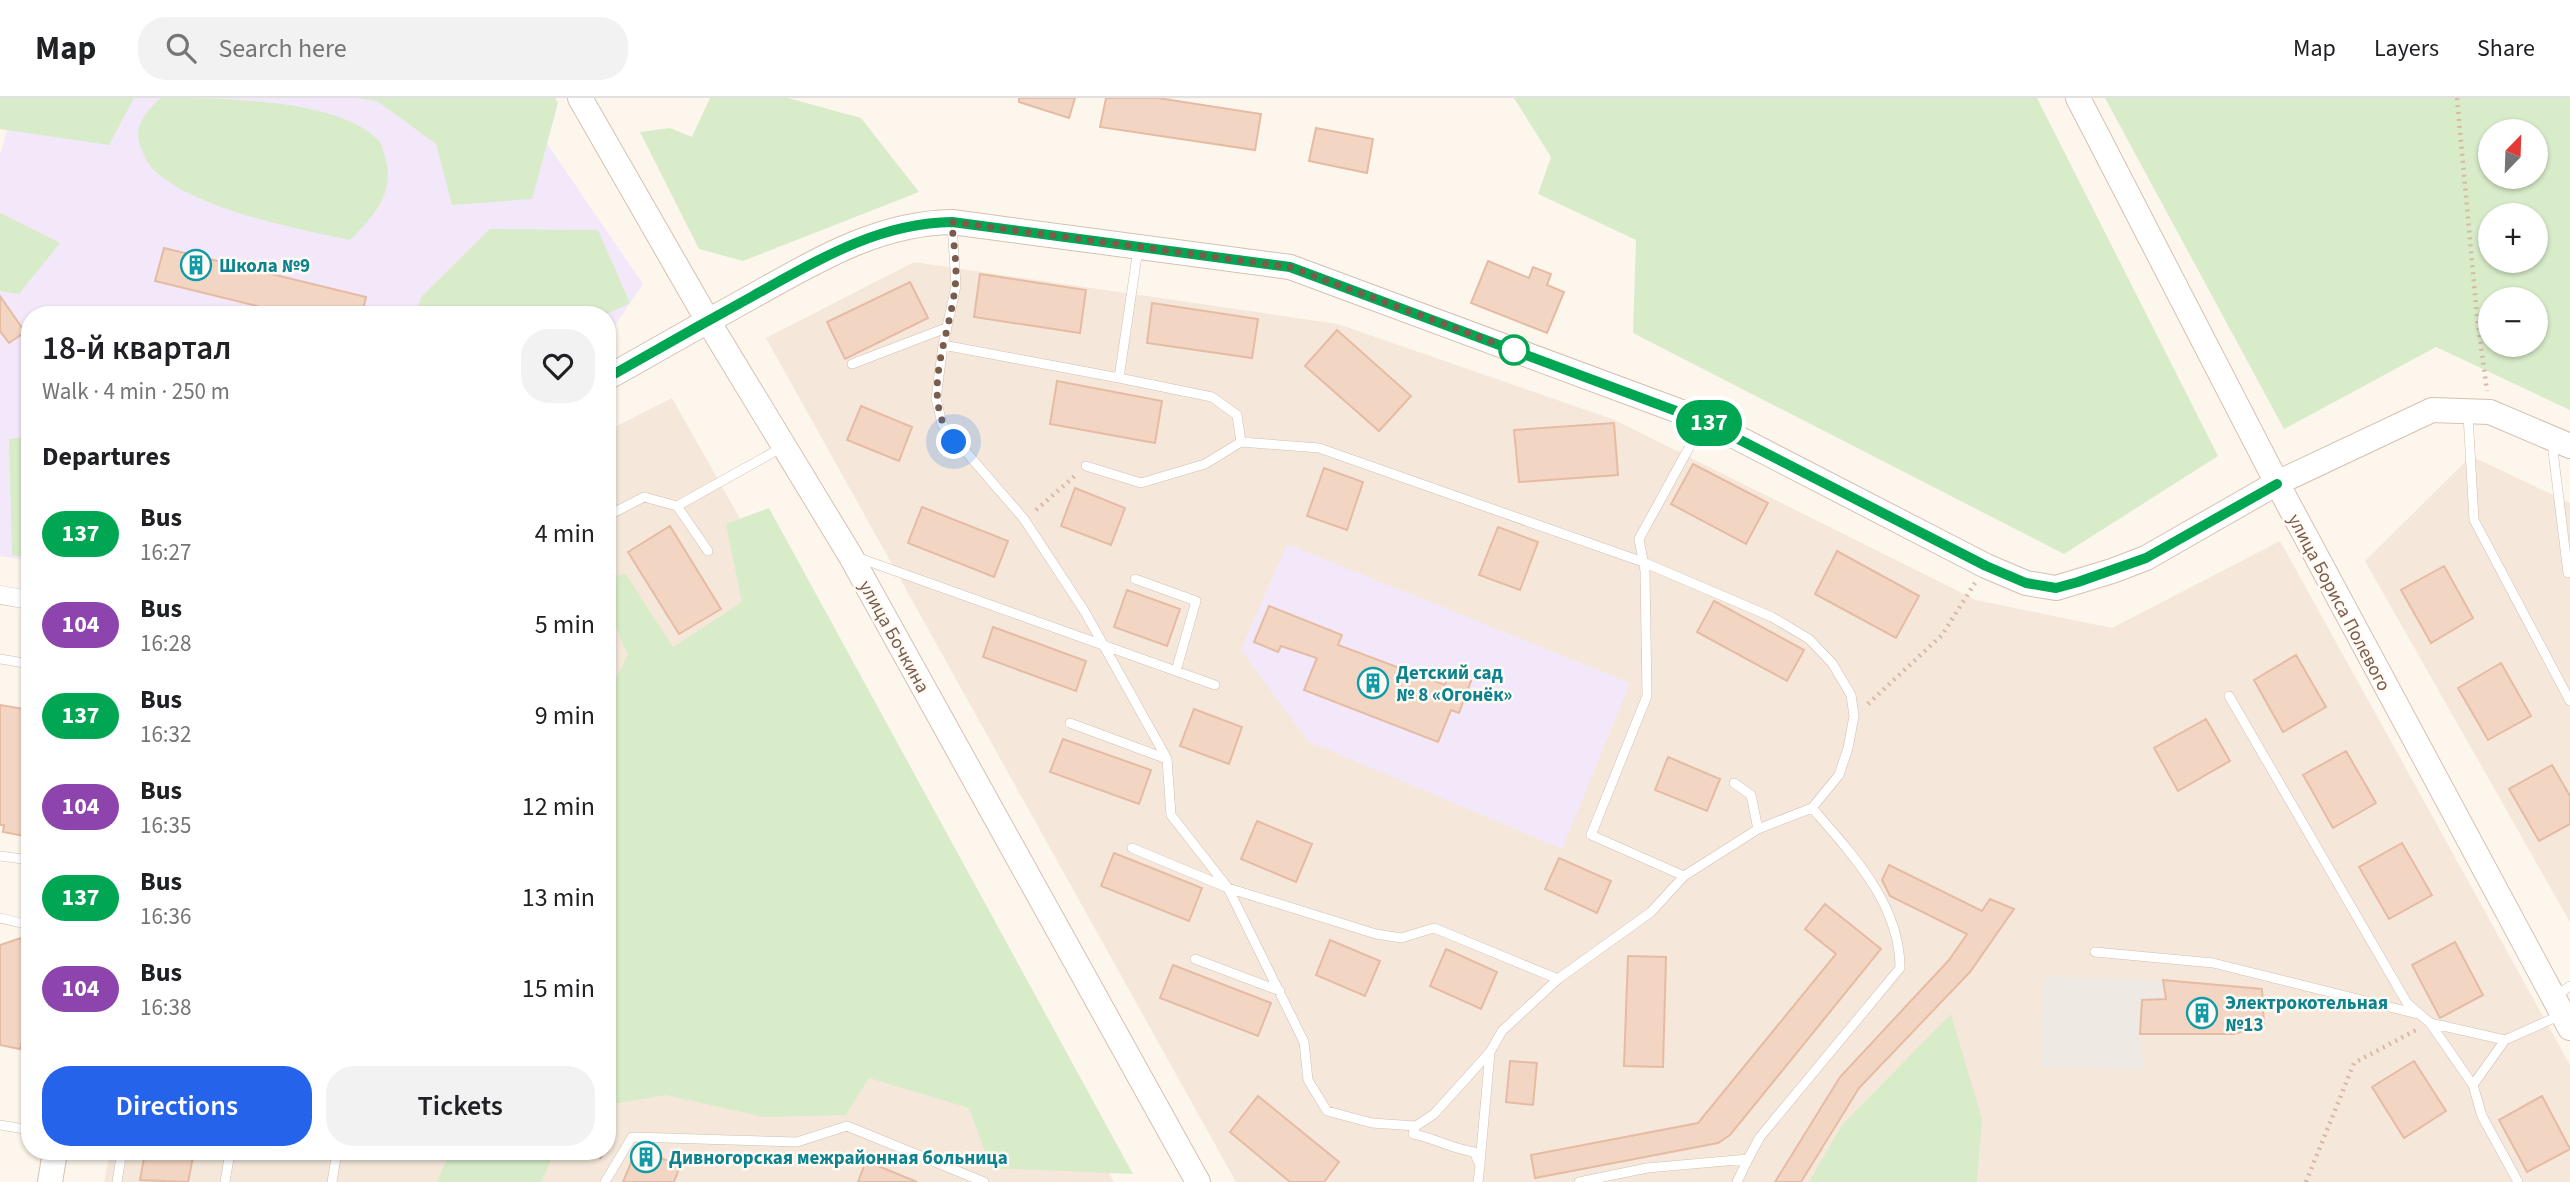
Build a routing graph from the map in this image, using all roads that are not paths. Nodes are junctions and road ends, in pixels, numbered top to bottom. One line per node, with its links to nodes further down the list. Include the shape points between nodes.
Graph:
1 (580, 98): 5 (main road, улица Бочкина)
2 (2078, 98): 17 (main road, улица Бориса Полевого)
3 (952, 222): 4 (main road); 5 (main road, via 879,233 823,257); 6 (lane, via 956,286)
4 (1138, 246): 10 (lane); 12 (main road, via 1290,267)
5 (708, 321): 9 (main road); 15 (main road, улица Бочкина)
6 (946, 328): 7 (lane); 8 (lane)
7 (943, 345): 10 (lane); 27 (lane, via 936,398 942,424 1024,519)
8 (852, 364)
9 (616, 373)
10 (1119, 378): 14 (lane, via 1212,397 1237,415)
11 (2479, 412): 13 (main road); 17 (main road, via 2432,410); 33 (lane, via 2474,520)
12 (1703, 421): 17 (main road, via 1986,566 2026,583 2056,588 2146,558); 22 (lane, via 1639,539)
13 (2561, 441): 23 (lane)
14 (1241, 442): 16 (lane, via 1205,464 1141,483); 22 (lane, via 1319,448)
15 (784, 447): 18 (lane); 21 (main road, улица Бочкина)
16 (1086, 466)
17 (2277, 484): 50 (main road, улица Бориса Полевого)
18 (677, 506): 19 (lane, via 644,497); 20 (lane)
19 (616, 511)
20 (708, 551)
21 (850, 555): 27 (lane); 65 (main road, улица Бочкина)
22 (1643, 562): 37 (lane, via 1772,617 1810,639 1832,663 1851,695 1854,716 1839,775); 42 (lane, via 1647,696 1591,835)
23 (2568, 573)
24 (1135, 579): 30 (lane, via 1196,601)
25 (0, 595): 26 (street)
26 (21, 598)
27 (1103, 647): 30 (lane); 35 (lane)
28 (0, 659): 29 (lane)
29 (21, 662)
30 (1176, 671): 31 (lane)
31 (1215, 685)
32 (2229, 696): 51 (lane, via 2407,1003)
33 (2570, 701)
34 (1070, 723): 35 (lane)
35 (1167, 759): 43 (lane, via 1171,815)
36 (1734, 783): 38 (lane, via 1751,795)
37 (1812, 808): 38 (lane); 59 (lane, via 1872,880 1900,946 1900,968 1760,1137)
38 (1758, 829): 42 (lane)
39 (1132, 849): 43 (lane)
40 (0, 856): 41 (lane)
41 (21, 859)
42 (1684, 876): 48 (lane, via 1651,912)
43 (1228, 888): 48 (lane, via 1376,934 1401,938 1434,928); 49 (lane)
44 (0, 918): 45 (lane)
45 (21, 923)
46 (2095, 952): 51 (lane, via 2213,963)
47 (1195, 959): 49 (lane)
48 (1558, 979): 54 (lane, via 1502,1031)
49 (1280, 992): 57 (lane, via 1304,1042 1308,1080 1327,1111 1372,1123)
50 (2564, 1007): 53 (lane)
51 (2420, 1014): 52 (lane)
52 (2430, 1023): 53 (lane); 55 (lane)
53 (2505, 1040): 55 (lane)
54 (1490, 1052): 57 (lane, via 1434,1114); 64 (lane)
55 (2473, 1086): 75 (lane, via 2482,1116)
56 (0, 1125): 58 (lane)
57 (1416, 1126): 64 (lane, via 1413,1134 1474,1152)
58 (21, 1128)
59 (1748, 1159): 73 (lane, via 1647,1168); 74 (lane)
60 (54, 1160): 66 (main road)
61 (121, 1160): 67 (lane)
62 (229, 1160): 68 (lane)
63 (336, 1160): 69 (lane)
64 (1480, 1165): 72 (lane)
65 (1194, 1181)
66 (50, 1182)
67 (117, 1182)
68 (225, 1182)
69 (332, 1182)
70 (604, 1182): 71 (lane, via 632,1137 797,1142 847,1126)
71 (984, 1182)
72 (1478, 1182)
73 (1579, 1182)
74 (1737, 1182)
75 (2518, 1182)

